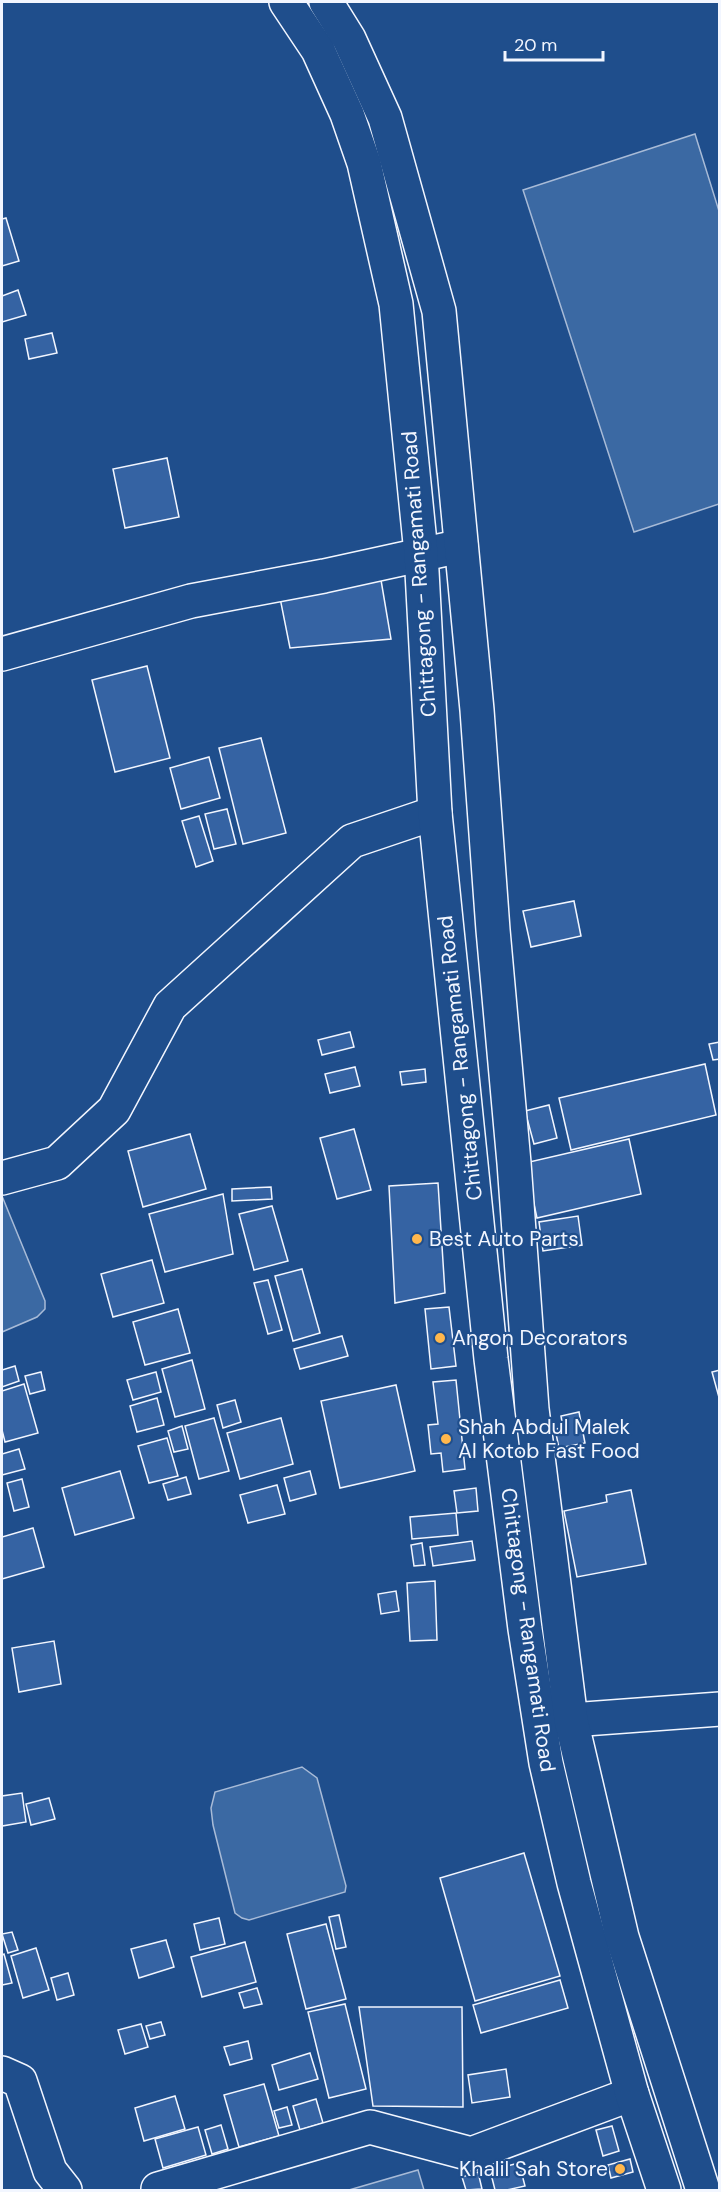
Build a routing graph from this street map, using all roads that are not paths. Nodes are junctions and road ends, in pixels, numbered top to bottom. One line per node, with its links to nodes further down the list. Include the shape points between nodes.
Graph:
1 (286, 2): 4 (main road, Chittagong - Rangamati Road, via 318,50)
2 (326, 2): 3 (main road, Chittagong - Rangamati Road, via 353,49 385,118)
3 (397, 155): 4 (main road); 5 (main road, Chittagong - Rangamati Road, via 439,311)
4 (364, 163): 6 (main road, Chittagong - Rangamati Road, via 396,304)
5 (461, 546): 6 (main road); 11 (main road, Chittagong - Rangamati Road, via 532,1409)
6 (422, 553): 7 (main road, via 191,601); 8 (main road, Chittagong - Rangamati Road)
7 (2, 654)
8 (435, 813): 9 (main road, via 352,841 170,1006 114,1110 57,1163); 13 (main road, Chittagong - Rangamati Road, via 491,1359 525,1629 546,1763 574,1883)
9 (2, 1178)
10 (720, 1709): 11 (main road)
11 (571, 1720): 17 (main road, Chittagong - Rangamati Road, via 622,1937)
12 (2, 2073): 14 (main road, via 20,2081 50,2171)
13 (632, 2094): 15 (main road, via 471,2154 370,2127); 16 (main road, Chittagong - Rangamati Road)
14 (65, 2190)
15 (154, 2190)
16 (664, 2190)
17 (703, 2190)

